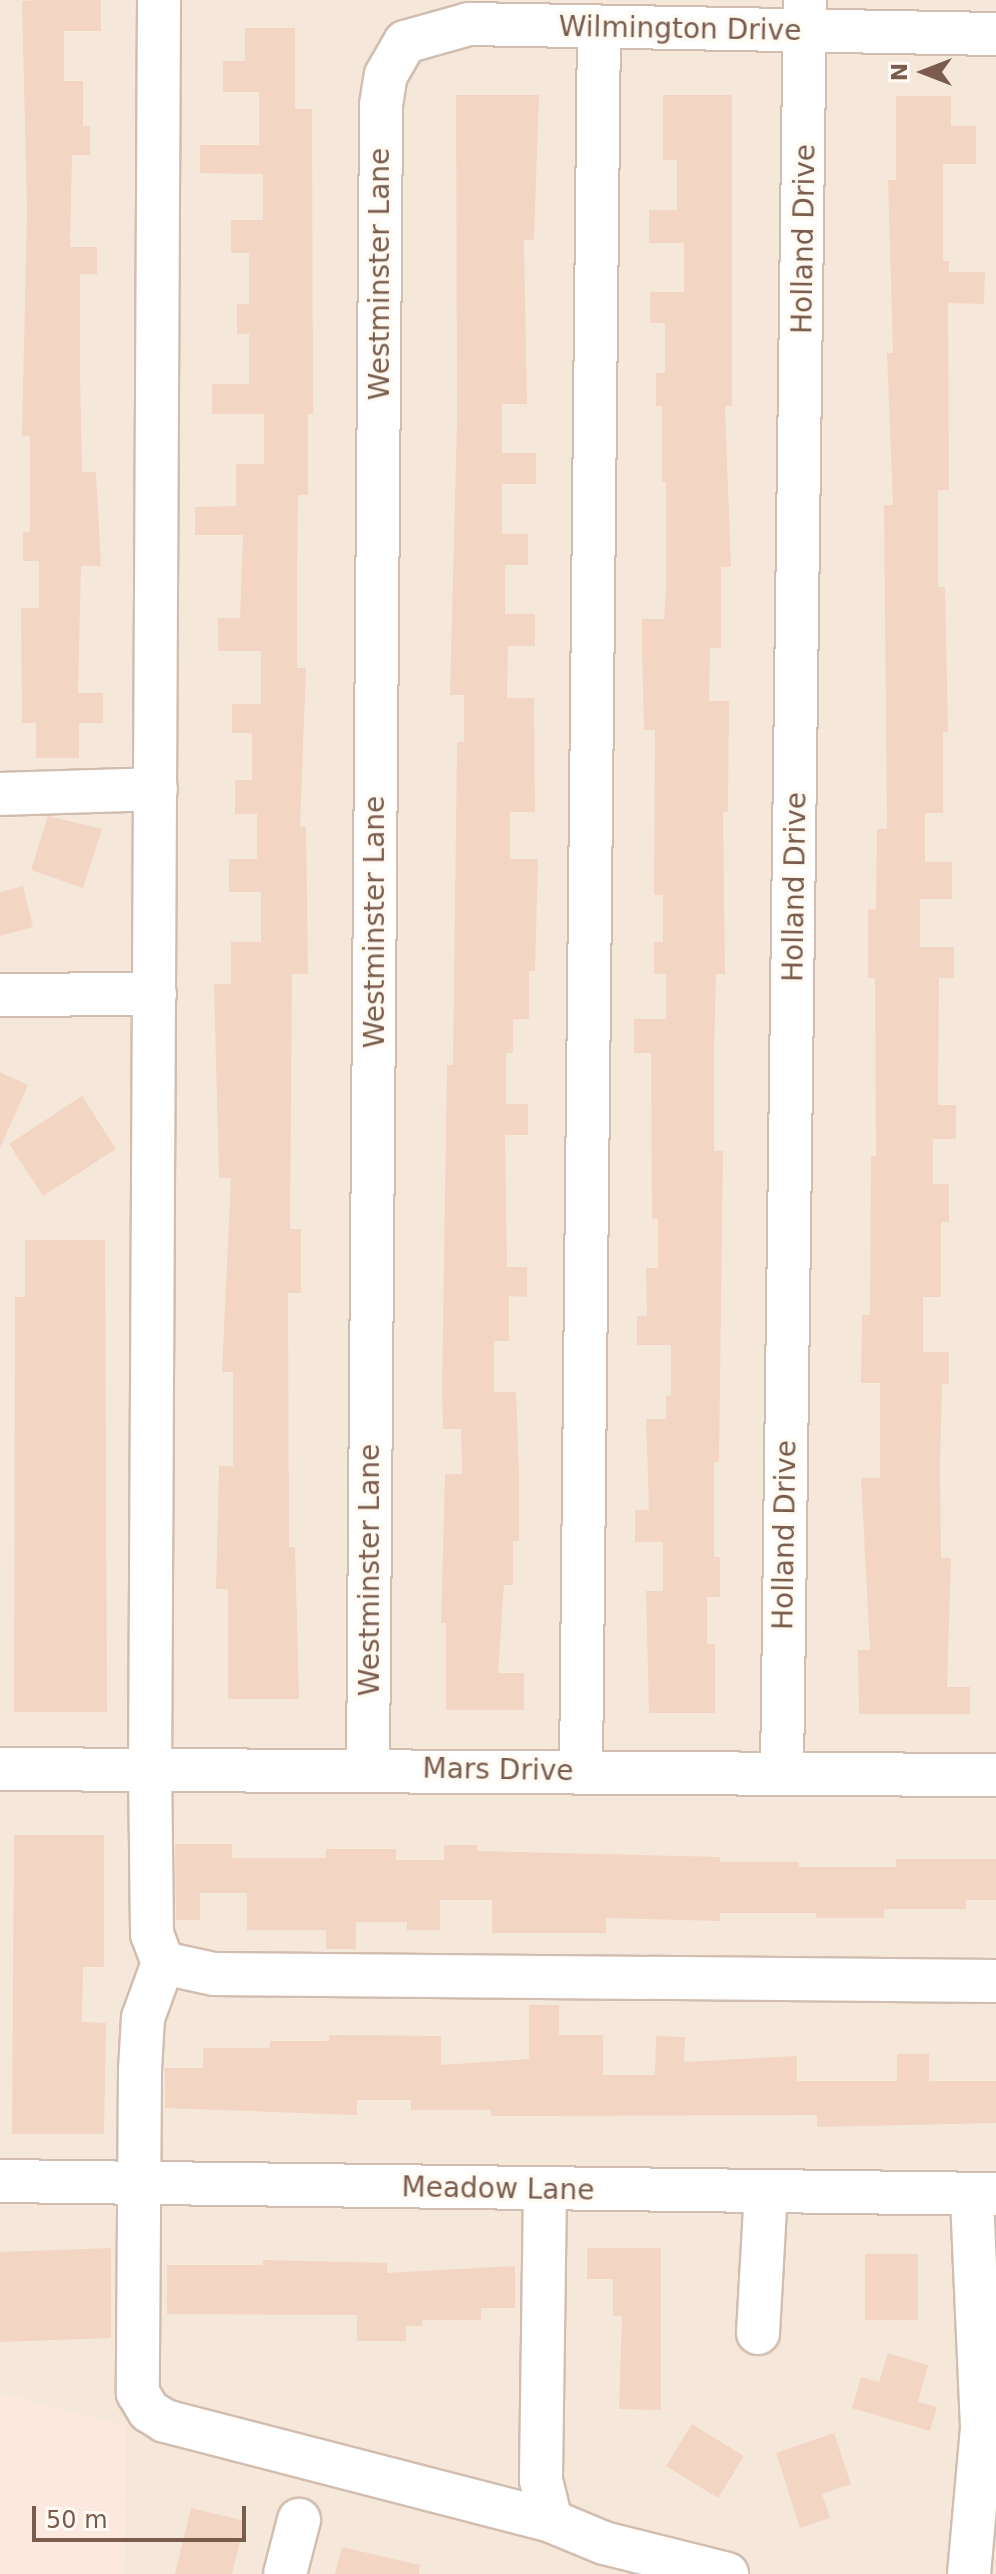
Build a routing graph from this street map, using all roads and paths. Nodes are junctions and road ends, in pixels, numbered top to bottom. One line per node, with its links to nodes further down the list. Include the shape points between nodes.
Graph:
1 (159, 0): 6 (street)
2 (805, 16): 3 (street, Wilmington Drive); 4 (street, Wilmington Drive); 14 (street, Holland Drive)
3 (599, 27): 5 (street, Wilmington Drive, via 469,24 405,42); 13 (street)
4 (996, 34)
5 (386, 75): 12 (street, Westminster Lane, via 381,136)
6 (156, 789): 7 (street); 8 (street)
7 (0, 794)
8 (155, 994): 9 (street); 10 (street)
9 (0, 995)
10 (150, 1767): 11 (street, Mars Drive); 12 (street, Mars Drive); 16 (street, via 152,1934)
11 (0, 1769)
12 (368, 1769): 13 (street, Mars Drive)
13 (581, 1771): 14 (street, Mars Drive)
14 (782, 1773): 15 (street, Mars Drive)
15 (996, 1775)
16 (163, 1963): 17 (street, via 214,1974); 19 (street, via 143,2018)
17 (996, 1981)
18 (0, 2181): 19 (street, Meadow Lane)
19 (142, 2185): 20 (street, Meadow Lane); 25 (street, via 138,2393 149,2411 165,2421 245,2443)
20 (545, 2189): 21 (street, Meadow Lane); 25 (street, via 541,2480)
21 (766, 2192): 22 (street, Meadow Lane); 23 (street)
22 (984, 2194): 28 (street, via 982,2427)
23 (758, 2333)
24 (299, 2520): 26 (street)
25 (551, 2521): 27 (street, via 604,2543)
26 (285, 2574)
27 (727, 2574)
28 (969, 2574)

